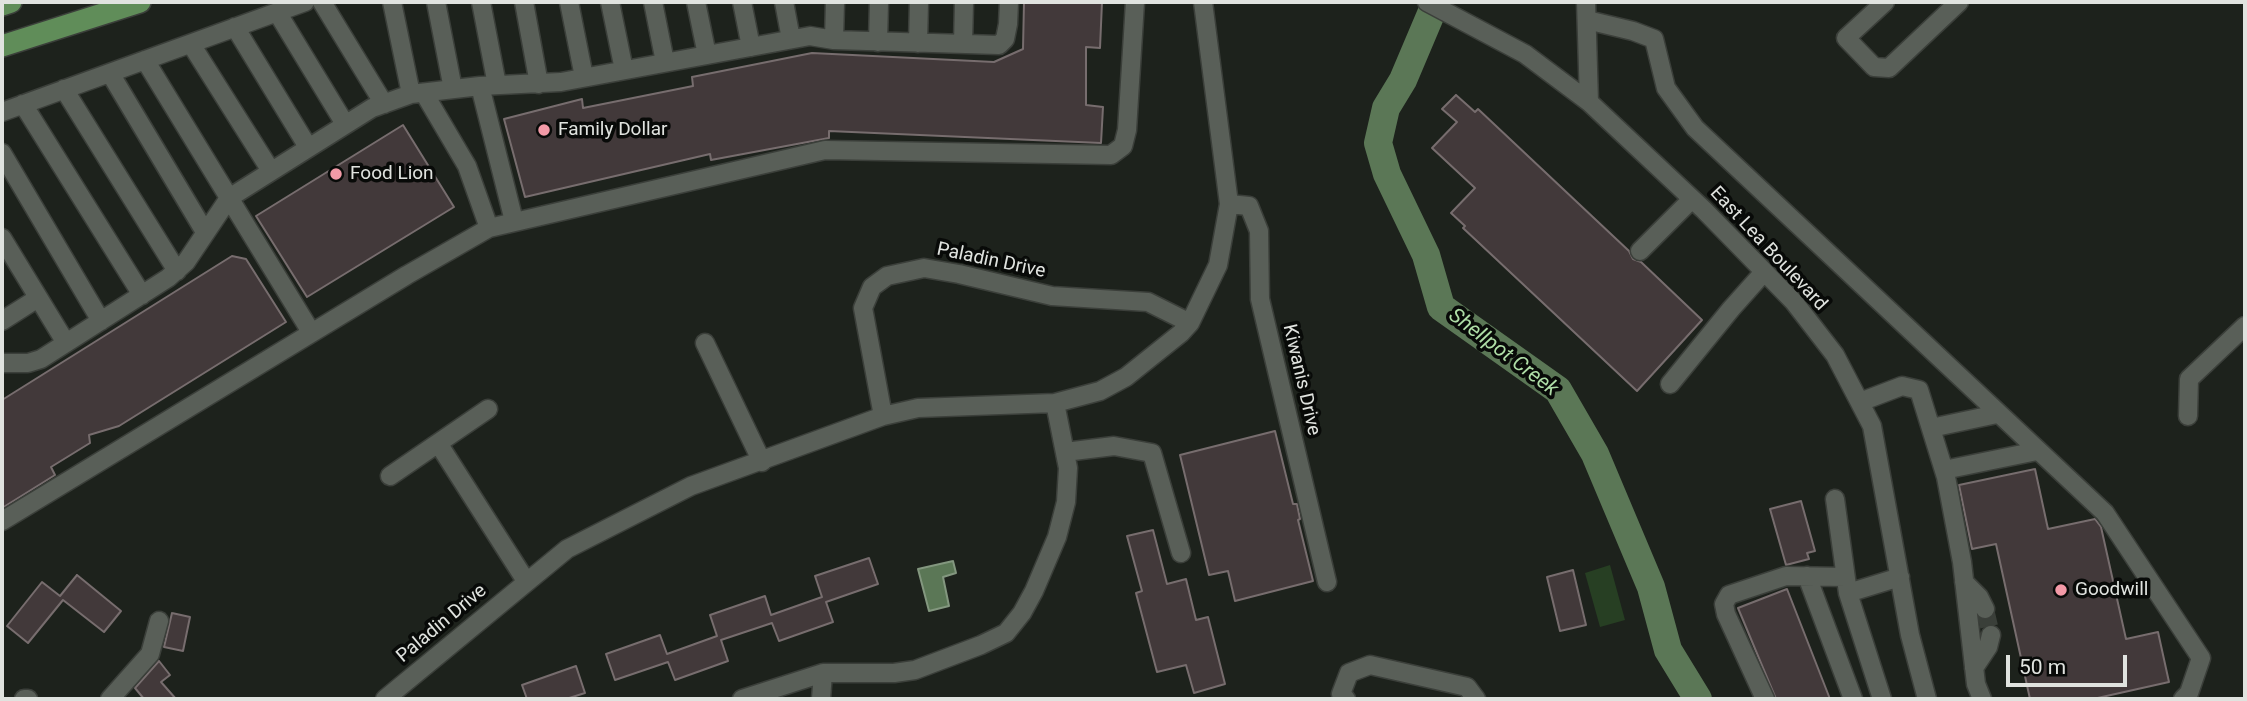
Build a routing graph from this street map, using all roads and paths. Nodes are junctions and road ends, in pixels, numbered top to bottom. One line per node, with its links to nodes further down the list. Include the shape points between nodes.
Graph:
1 (11, 2): 25 (main road)
2 (140, 2): 35 (main road)
3 (305, 2): 27 (street)
4 (323, 2): 50 (street)
5 (392, 2): 47 (street)
6 (436, 2): 46 (street)
7 (481, 2): 44 (street)
8 (524, 2): 43 (street)
9 (569, 2): 42 (street)
10 (610, 2): 40 (street)
11 (653, 2): 39 (street)
12 (696, 2): 37 (street)
13 (742, 2): 36 (street)
14 (784, 2): 29 (street)
15 (835, 2): 30 (street)
16 (879, 2): 31 (street)
17 (919, 2): 32 (street)
18 (964, 2): 34 (street)
19 (1009, 2): 34 (street, via 1009,24 999,45)
20 (1135, 2): 59 (street, via 1127,130 1123,146 1111,155 825,150)
21 (1203, 2): 58 (street, Paladin Drive)
22 (1427, 2): 48 (street, East Lea Boulevard, via 1525,54)
23 (1885, 2): 24 (street, via 1846,37 1874,67 1889,68)
24 (1959, 2)
25 (2, 5)
26 (1586, 11): 48 (street); 80 (street, via 1654,38 1666,88 1695,128)
27 (277, 12): 28 (street); 52 (street)
28 (234, 27): 33 (street); 53 (street)
29 (791, 39): 30 (street); 36 (street)
30 (834, 40): 31 (street)
31 (878, 42): 32 (street)
32 (918, 43): 34 (street)
33 (191, 44): 38 (street); 55 (street)
34 (963, 44)
35 (2, 46)
36 (751, 47): 37 (street)
37 (707, 55): 39 (street)
38 (145, 60): 41 (street); 56 (street)
39 (665, 62): 40 (street)
40 (624, 70): 42 (street)
41 (110, 73): 45 (street); 61 (street)
42 (584, 77): 43 (street)
43 (538, 84): 44 (street)
44 (488, 85): 46 (street); 59 (street)
45 (64, 89): 49 (street); 64 (street)
46 (453, 89): 47 (street)
47 (418, 93): 50 (street); 60 (street, via 467,166)
48 (1589, 102): 57 (street, East Lea Boulevard)
49 (23, 104): 51 (street); 66 (street)
50 (384, 104): 52 (street)
51 (2, 112)
52 (345, 124): 53 (street)
53 (308, 147): 55 (street)
54 (2, 153): 69 (street)
55 (271, 171): 56 (street)
56 (229, 198): 61 (street); 72 (street)
57 (1692, 199): 63 (street); 65 (street, East Lea Boulevard)
58 (1229, 204): 70 (street, Paladin Drive, via 1218,265); 96 (street, Kiwanis Drive, via 1249,206 1259,231 1261,299)
59 (514, 221): 60 (street)
60 (489, 228): 72 (street)
61 (205, 232): 64 (street)
62 (2, 238): 67 (street)
63 (1640, 251)
64 (177, 271): 66 (street)
65 (1764, 272): 76 (street); 77 (street, East Lea Boulevard, via 1835,355)
66 (142, 295): 69 (street)
67 (38, 298): 68 (street); 73 (street)
68 (2, 321)
69 (101, 321): 73 (street)
70 (1190, 323): 78 (street, Paladin Drive, via 1126,377 1100,391); 81 (street, Paladin Drive, via 1148,302 1052,296 924,268 887,276 872,287 863,308)
71 (2245, 326): 82 (street, via 2189,379)
72 (311, 332): 91 (street)
73 (66, 343): 75 (street, via 41,359)
74 (705, 343): 87 (street)
75 (2, 363)
76 (1670, 384)
77 (1860, 402): 83 (street, via 1902,386 1919,390); 94 (street, East Lea Boulevard, via 1872,426)
78 (1055, 403): 81 (street, Paladin Drive, via 918,408); 86 (street)
79 (488, 409): 84 (street)
80 (1997, 414): 83 (street); 85 (street)
81 (883, 416): 87 (street, Paladin Drive)
82 (2188, 416)
83 (1931, 428): 88 (street)
84 (438, 443): 89 (street); 95 (street)
85 (2036, 451): 88 (street); 115 (street, via 2105,513 2202,658)
86 (1065, 452): 92 (street, via 1114,446 1152,453); 103 (street, via 1068,493 1057,537 1034,591 1006,633 915,670)
87 (762, 462): 95 (street, Paladin Drive, via 691,486 579,542)
88 (1944, 470): 97 (street)
89 (390, 476)
90 (1835, 499): 98 (street)
91 (2, 521)
92 (1181, 553)
93 (1807, 576): 98 (street); 110 (street, via 1786,576 1729,595 1724,604); 111 (street)
94 (1900, 577): 98 (street); 113 (street, East Lea Boulevard)
95 (526, 581): 105 (street, Paladin Drive)
96 (1327, 582)
97 (1965, 582): 99 (street); 102 (street)
98 (1847, 585): 112 (street)
99 (1985, 609)
100 (159, 621): 104 (street, via 150,654)
101 (1991, 635): 102 (street)
102 (1974, 668): 114 (street)
103 (823, 673): 106 (street); 107 (street)
104 (110, 699)
105 (385, 699)
106 (743, 699)
107 (821, 699)
108 (1346, 699): 109 (street, via 1341,694 1349,673 1370,664 1467,687)
109 (1476, 699)
110 (1765, 699)
111 (1853, 699)
112 (1882, 699)
113 (1927, 699)
114 (1982, 699)
115 (2183, 699)

